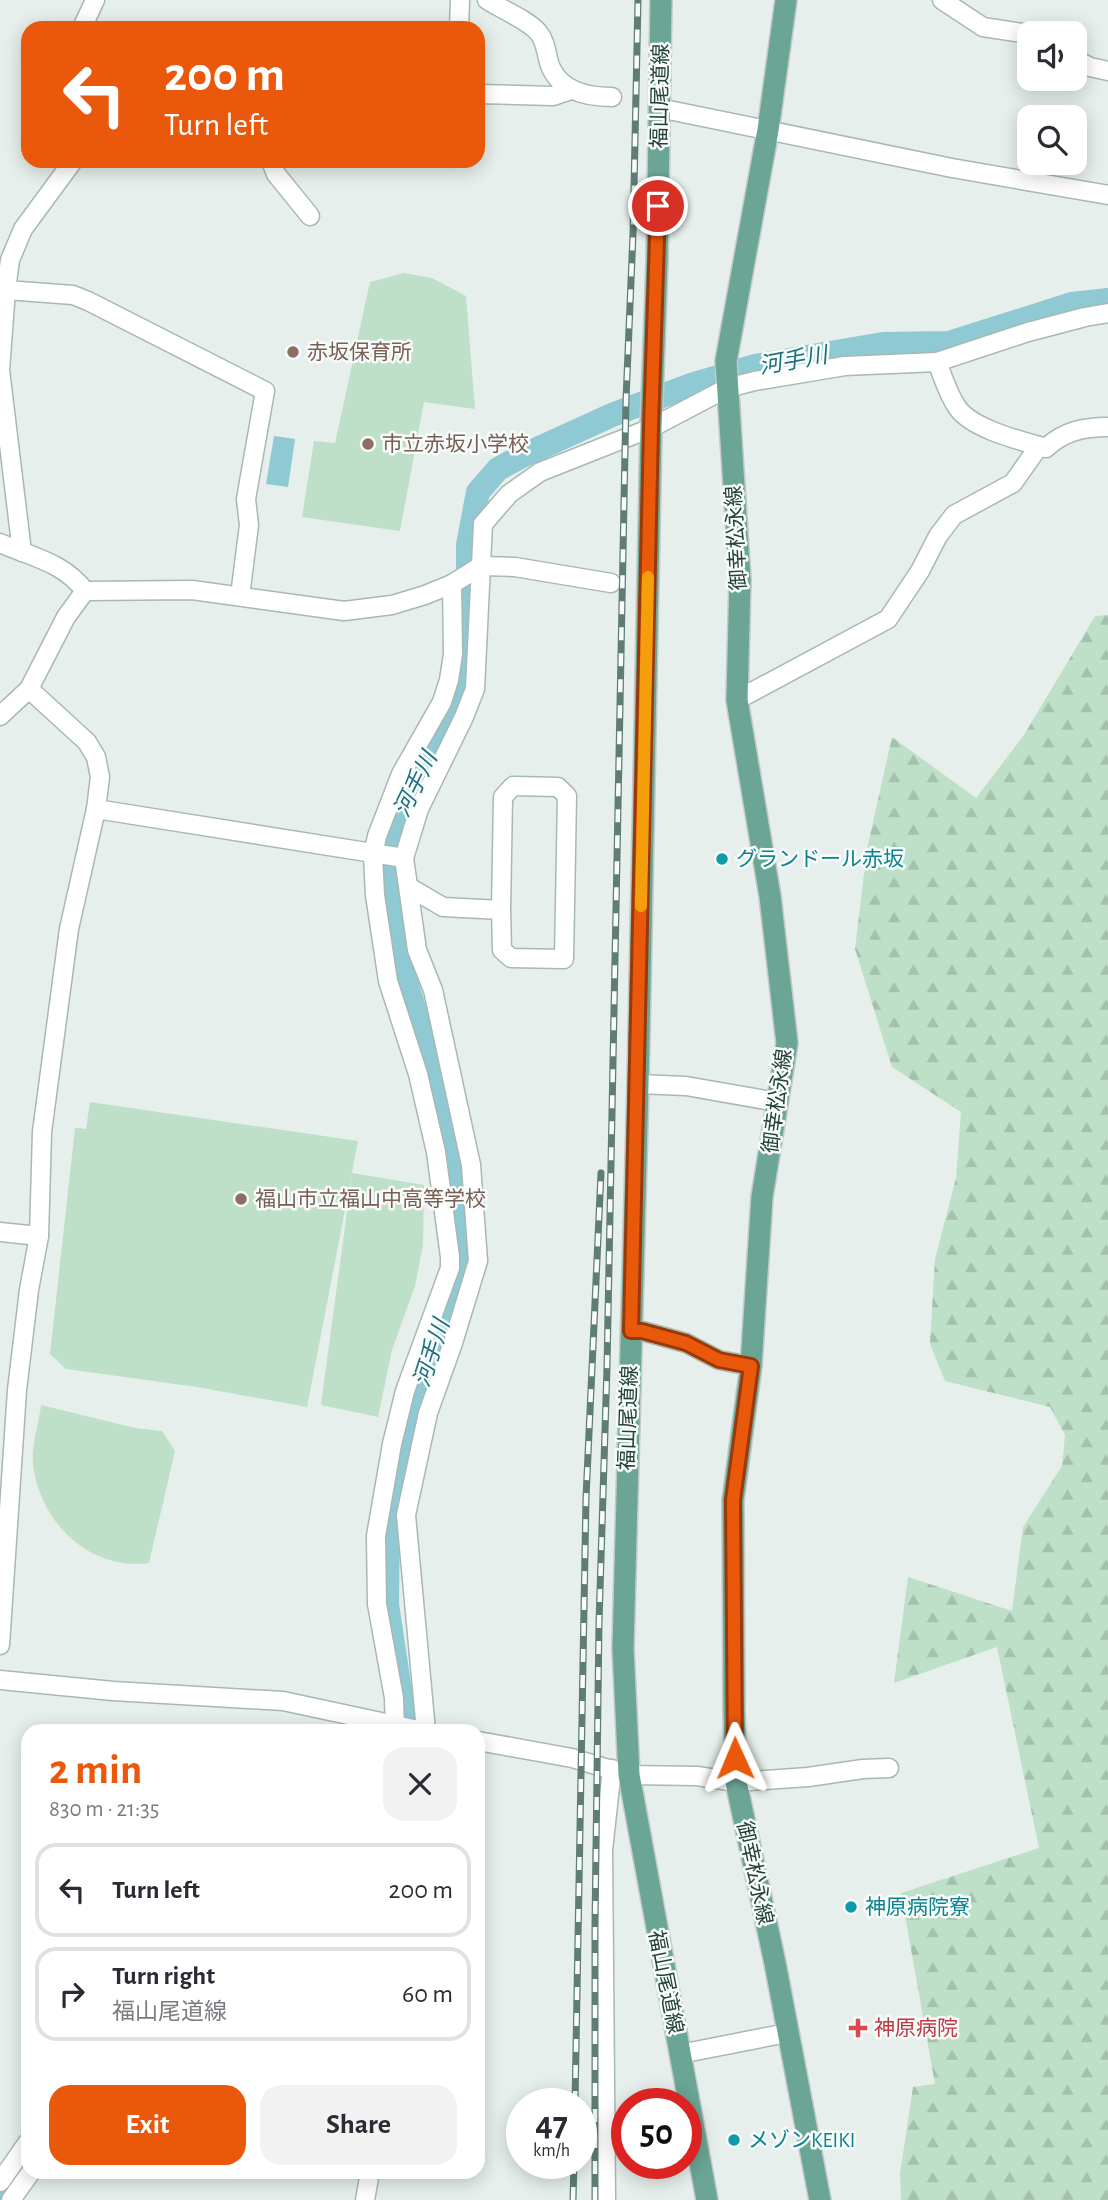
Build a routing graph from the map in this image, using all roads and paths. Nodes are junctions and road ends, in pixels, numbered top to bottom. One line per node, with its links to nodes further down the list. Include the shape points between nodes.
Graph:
1 (95, 0): 7 (street)
2 (460, 0): 8 (street)
3 (487, 0): 12 (street, via 537,30 552,71)
4 (661, 0): 15 (main road, 福山尾道線)
5 (786, 0): 16 (main road, 御幸松永線)
6 (942, 0): 9 (street, via 983,27)
7 (85, 21)
8 (459, 21)
9 (1017, 32)
10 (1087, 66): 11 (street)
11 (1108, 71)
12 (571, 90): 13 (street, via 553,96); 14 (street)
13 (485, 94)
14 (612, 97)
15 (659, 107): 16 (street); 26 (main road, 福山尾道線)
16 (768, 130): 19 (street); 25 (main road, 御幸松永線)
17 (68, 168): 21 (street, via 23,229 10,260)
18 (274, 168): 20 (street)
19 (1108, 195)
20 (310, 216)
21 (6, 290): 24 (street); 35 (street, via 73,295 265,391 246,499 249,525)
22 (1108, 313): 23 (street, via 1028,332)
23 (937, 362): 25 (street, via 845,366 755,381); 28 (street, via 958,410 1009,439)
24 (0, 370): 30 (street)
25 (727, 379): 26 (street); 37 (main road, 御幸松永線, via 740,580)
26 (651, 422): 31 (street, via 540,472 509,494 483,524); 44 (main road, 福山尾道線)
27 (1108, 427): 28 (street, via 1086,427 1058,437 1046,448)
28 (1039, 446): 37 (street, via 1013,483 954,515 888,619)
29 (0, 543): 30 (street)
30 (22, 552): 34 (street, via 73,576)
31 (479, 568): 32 (street); 33 (street, via 515,567); 41 (street, via 475,689 419,809)
32 (454, 582): 35 (street, via 393,605 344,611); 40 (street, via 449,680 442,702 401,774 377,836)
33 (611, 583)
34 (85, 591): 35 (street, via 192,590); 36 (street, via 66,617)
35 (240, 596)
36 (29, 689): 38 (street); 39 (street, via 87,742 96,758 100,777)
37 (737, 700): 45 (main road, 御幸松永線, via 784,1007 787,1043)
38 (0, 716)
39 (96, 809): 40 (street); 47 (street, via 69,929 43,1132)
40 (376, 855): 41 (street); 53 (street, via 375,895 388,981 436,1152 450,1257 450,1268 405,1391 376,1536 377,1604)
41 (402, 858): 42 (street)
42 (410, 887): 43 (street, via 443,906); 54 (street, via 417,950 433,990 471,1165 478,1261 428,1413 406,1515)
43 (501, 910): 43 (street, via 503,797 513,786 558,787 567,796 564,959 511,958 502,950)
44 (638, 1084): 45 (street, via 686,1086); 48 (main road, 福山尾道線)
45 (777, 1102): 49 (main road, 御幸松永線, via 762,1197)
46 (0, 1231): 47 (street)
47 (39, 1236): 50 (street, via 17,1390)
48 (631, 1331): 49 (street, via 686,1343 719,1360); 57 (main road, 福山尾道線)
49 (751, 1366): 58 (main road, 御幸松永線, via 733,1500)
50 (0, 1645)
51 (0, 1679): 52 (street, via 283,1701)
52 (380, 1724)
53 (397, 1724)
54 (422, 1724)
55 (485, 1742): 57 (street)
56 (889, 1768): 58 (street)
57 (621, 1772): 58 (street); 60 (main road, 福山尾道線); 67 (street, via 603,1850)
58 (736, 1782): 59 (main road, 御幸松永線)
59 (788, 2034): 60 (street); 69 (main road, 御幸松永線)
60 (680, 2054): 68 (main road, 福山尾道線)
61 (21, 2153): 64 (street)
62 (26, 2179): 65 (street)
63 (369, 2179): 66 (street)
64 (0, 2182)
65 (10, 2200)
66 (365, 2200)
67 (606, 2200)
68 (707, 2200)
69 (820, 2200)

